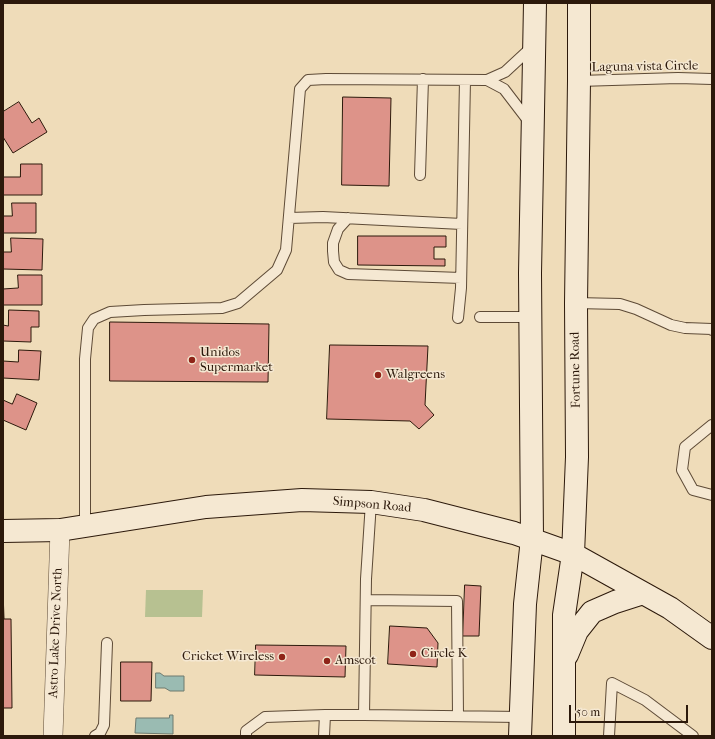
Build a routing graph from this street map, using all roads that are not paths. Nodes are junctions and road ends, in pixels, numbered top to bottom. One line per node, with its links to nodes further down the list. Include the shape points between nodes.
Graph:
1 (535, 3): 3 (main road)
2 (579, 3): 8 (main road, Fortune Road)
3 (534, 45): 7 (lane, via 505,72); 9 (main road)
4 (423, 79): 6 (lane); 10 (lane); 11 (lane, via 308,80 300,89)
5 (712, 79): 8 (lane, Laguna vista Circle)
6 (465, 80): 7 (lane); 13 (lane)
7 (487, 80): 9 (lane, via 504,89)
8 (579, 81): 15 (main road, Fortune Road)
9 (532, 126): 17 (main road)
10 (420, 175)
11 (289, 218): 12 (lane); 23 (lane, via 286,250 277,270 238,303 222,308 110,312 94,319 88,328 85,359)
12 (348, 218): 13 (lane); 14 (lane, via 338,230 333,243 334,262 339,270 348,274)
13 (462, 224): 14 (lane)
14 (461, 278): 18 (lane)
15 (576, 303): 19 (lane, via 620,304 671,325); 27 (main road, Fortune Road, via 577,457)
16 (480, 316): 17 (lane)
17 (530, 317): 26 (main road)
18 (458, 318)
19 (712, 330)
20 (712, 425): 21 (lane, via 685,447 682,470 693,490)
21 (712, 495)
22 (371, 502): 23 (main road, Simpson Road, via 302,500 206,507); 26 (main road, Simpson Road, via 424,510 475,522); 29 (lane)
23 (84, 527): 24 (main road, Simpson Road)
24 (60, 530): 25 (main road, Simpson Road); 37 (street, Astro Lake Drive North)
25 (3, 531)
26 (532, 540): 27 (main road, Simpson Road); 36 (main road, via 525,604)
27 (573, 554): 28 (main road, Simpson Road); 32 (main road, Fortune Road, via 564,615)
28 (643, 593): 30 (main road, Simpson Road, via 670,608); 32 (main road, via 592,612 577,631)
29 (366, 600): 34 (lane); 35 (lane, via 457,601)
30 (712, 638)
31 (107, 644): 38 (lane, via 104,725)
32 (564, 660): 41 (main road, Fortune Road)
33 (324, 715): 34 (lane); 39 (lane, via 265,717 246,731); 40 (lane)
34 (364, 715): 35 (lane)
35 (458, 716): 36 (lane)
36 (520, 726)
37 (53, 736)
38 (95, 736)
39 (246, 736)
40 (324, 736)
41 (564, 736)
42 (609, 736): 43 (lane, via 612,683 644,700)
43 (693, 736)

